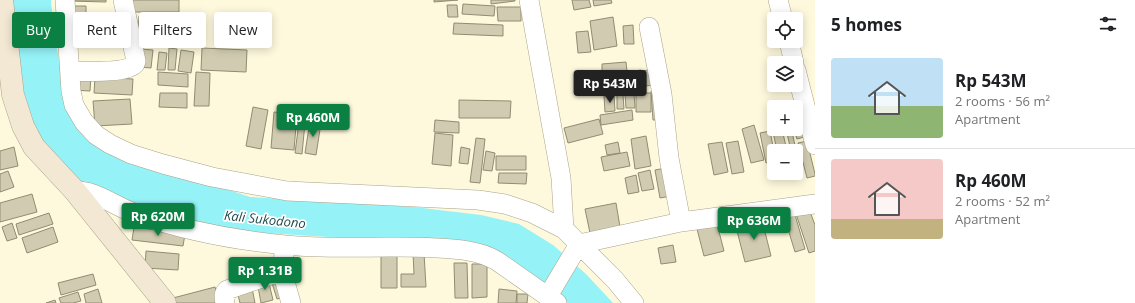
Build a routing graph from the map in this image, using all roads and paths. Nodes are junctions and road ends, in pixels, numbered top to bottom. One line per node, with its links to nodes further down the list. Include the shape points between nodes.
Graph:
1 (2, 0): 11 (main road, via 13,95 23,126 34,147)
2 (65, 0): 8 (street)
3 (123, 0): 8 (street, via 135,64 120,70)
4 (529, 0): 14 (street, via 561,178)
5 (778, 0): 6 (street)
6 (781, 12)
7 (649, 27): 13 (street)
8 (70, 71): 14 (street, via 74,105 84,122 96,135 131,154 212,177 287,191 449,198 505,204 532,213)
9 (802, 92): 10 (street)
10 (815, 145)
11 (75, 191): 15 (street, via 92,193 132,213 170,225 213,235); 19 (main road)
12 (815, 204): 13 (street)
13 (681, 222): 16 (street)
14 (564, 229): 16 (street)
15 (285, 245): 17 (street); 18 (street, via 409,246 480,253 490,256)
16 (575, 250): 18 (street); 22 (street, via 615,280)
17 (282, 271): 20 (street, via 228,290 223,296); 21 (street)
18 (551, 297)
19 (165, 303)
20 (225, 303)
21 (291, 303)
22 (634, 303)

